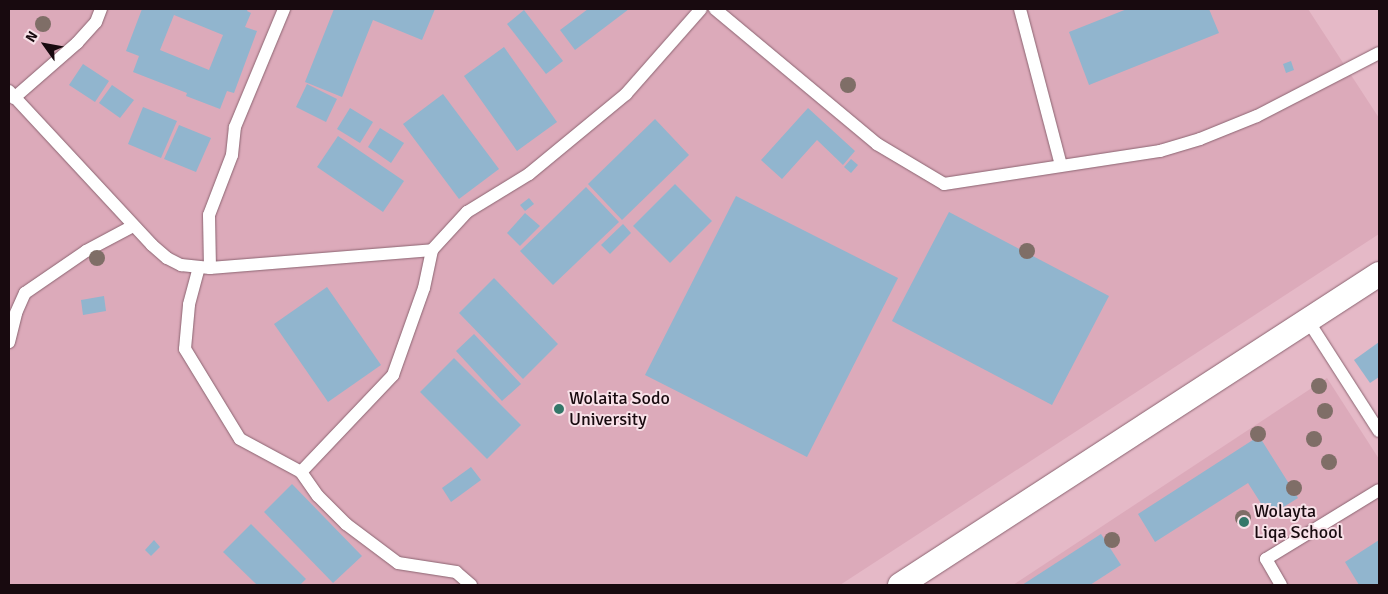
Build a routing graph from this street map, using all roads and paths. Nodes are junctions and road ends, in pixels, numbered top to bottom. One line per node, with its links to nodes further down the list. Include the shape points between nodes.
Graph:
1 (101, 9): 7 (lane, via 96,22 76,43)
2 (284, 9): 11 (lane, via 235,127 232,155 209,215)
3 (701, 9): 10 (lane, via 626,94 529,174 468,212)
4 (1020, 9): 8 (lane)
5 (725, 11): 8 (lane, via 877,144 944,184)
6 (1379, 53): 8 (lane, via 1257,116 1200,139 1160,151)
7 (12, 94): 9 (lane)
8 (1061, 165)
9 (133, 226): 11 (lane, via 166,258 181,265); 14 (lane, via 86,251 25,293)
10 (432, 250): 11 (lane); 16 (lane, via 424,288 393,375)
11 (205, 268): 16 (lane, via 189,305 185,349 240,439)
12 (1379, 274): 13 (street)
13 (1307, 319): 15 (lane); 19 (street)
14 (9, 342)
15 (1379, 431)
16 (301, 472): 18 (lane, via 318,496 346,524 398,563 456,572)
17 (1379, 490): 20 (lane, via 1266,559)
18 (471, 585)
19 (900, 585)
20 (1281, 585)

